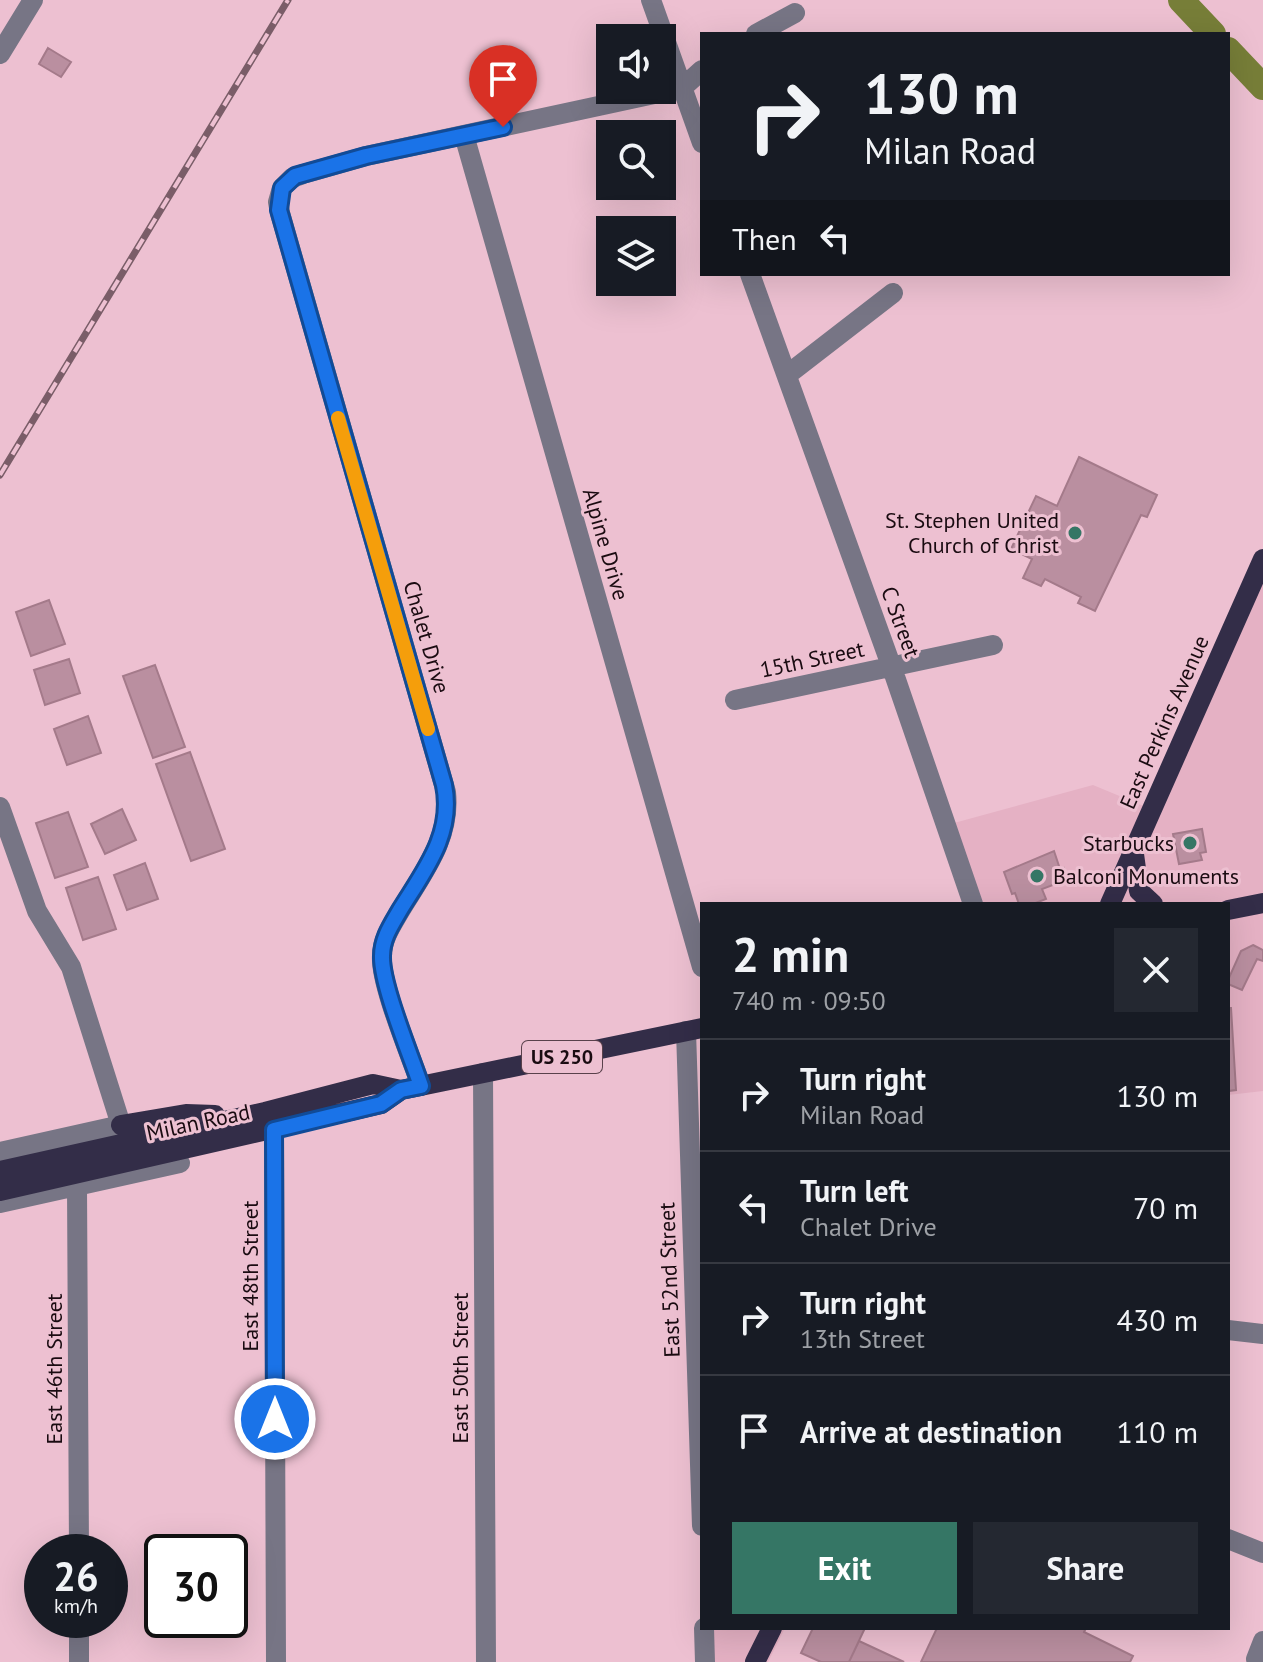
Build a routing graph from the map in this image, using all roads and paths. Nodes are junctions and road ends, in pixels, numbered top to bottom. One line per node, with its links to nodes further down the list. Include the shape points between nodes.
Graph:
1 (33, 0): 5 (street)
2 (651, 0): 7 (street)
3 (795, 13): 4 (street)
4 (760, 32)
5 (0, 54)
6 (700, 72): 7 (street)
7 (682, 88): 8 (street); 9 (street)
8 (464, 135): 24 (street, Alpine Drive); 27 (street, Chalet Drive, via 303,174 280,192 279,210 446,792 441,839 388,931 382,957)
9 (700, 138)
10 (751, 276): 12 (street, C Street)
11 (893, 293): 12 (street)
12 (787, 375): 15 (street, C Street)
13 (1263, 559): 18 (main road, East Perkins Avenue)
14 (993, 645): 15 (street, 15th Street)
15 (892, 668): 16 (street, 15th Street); 19 (street, C Street)
16 (735, 700)
17 (0, 807): 29 (street, via 37,911 71,967)
18 (1134, 849): 20 (main road, East Perkins Avenue); 21 (main road, via 1139,891)
19 (971, 901)
20 (1111, 902)
21 (1151, 902)
22 (1263, 903): 23 (main road)
23 (1230, 910)
24 (700, 960)
25 (694, 1030): 26 (main road, Milan Road / US 250); 39 (street, East 52nd Street)
26 (483, 1073): 27 (main road, Milan Road / US 250); 48 (street, East 50th Street)
27 (411, 1088): 28 (main road, Milan Road / US 250, via 373,1084); 30 (main road, Milan Road / US 250, via 381,1104)
28 (247, 1116): 29 (main road, via 186,1114); 33 (main road, Milan Road / US 250)
29 (121, 1125): 31 (street, Milan Road)
30 (274, 1130): 32 (main road, via 233,1149); 35 (main road, Milan Road / US 250); 47 (street, East 48th Street)
31 (0, 1152)
32 (180, 1163): 34 (street, Milan Road)
33 (0, 1171)
34 (77, 1186): 36 (street, Milan Road); 40 (street, East 46th Street)
35 (0, 1191)
36 (0, 1203)
37 (1230, 1330): 38 (street)
38 (1263, 1334)
39 (700, 1402)
40 (79, 1534)
41 (1230, 1540): 42 (street)
42 (1263, 1553)
43 (704, 1630): 49 (street)
44 (771, 1630): 50 (main road)
45 (79, 1638): 46 (street)
46 (79, 1662)
47 (276, 1662)
48 (486, 1662)
49 (705, 1662)
50 (755, 1662)

